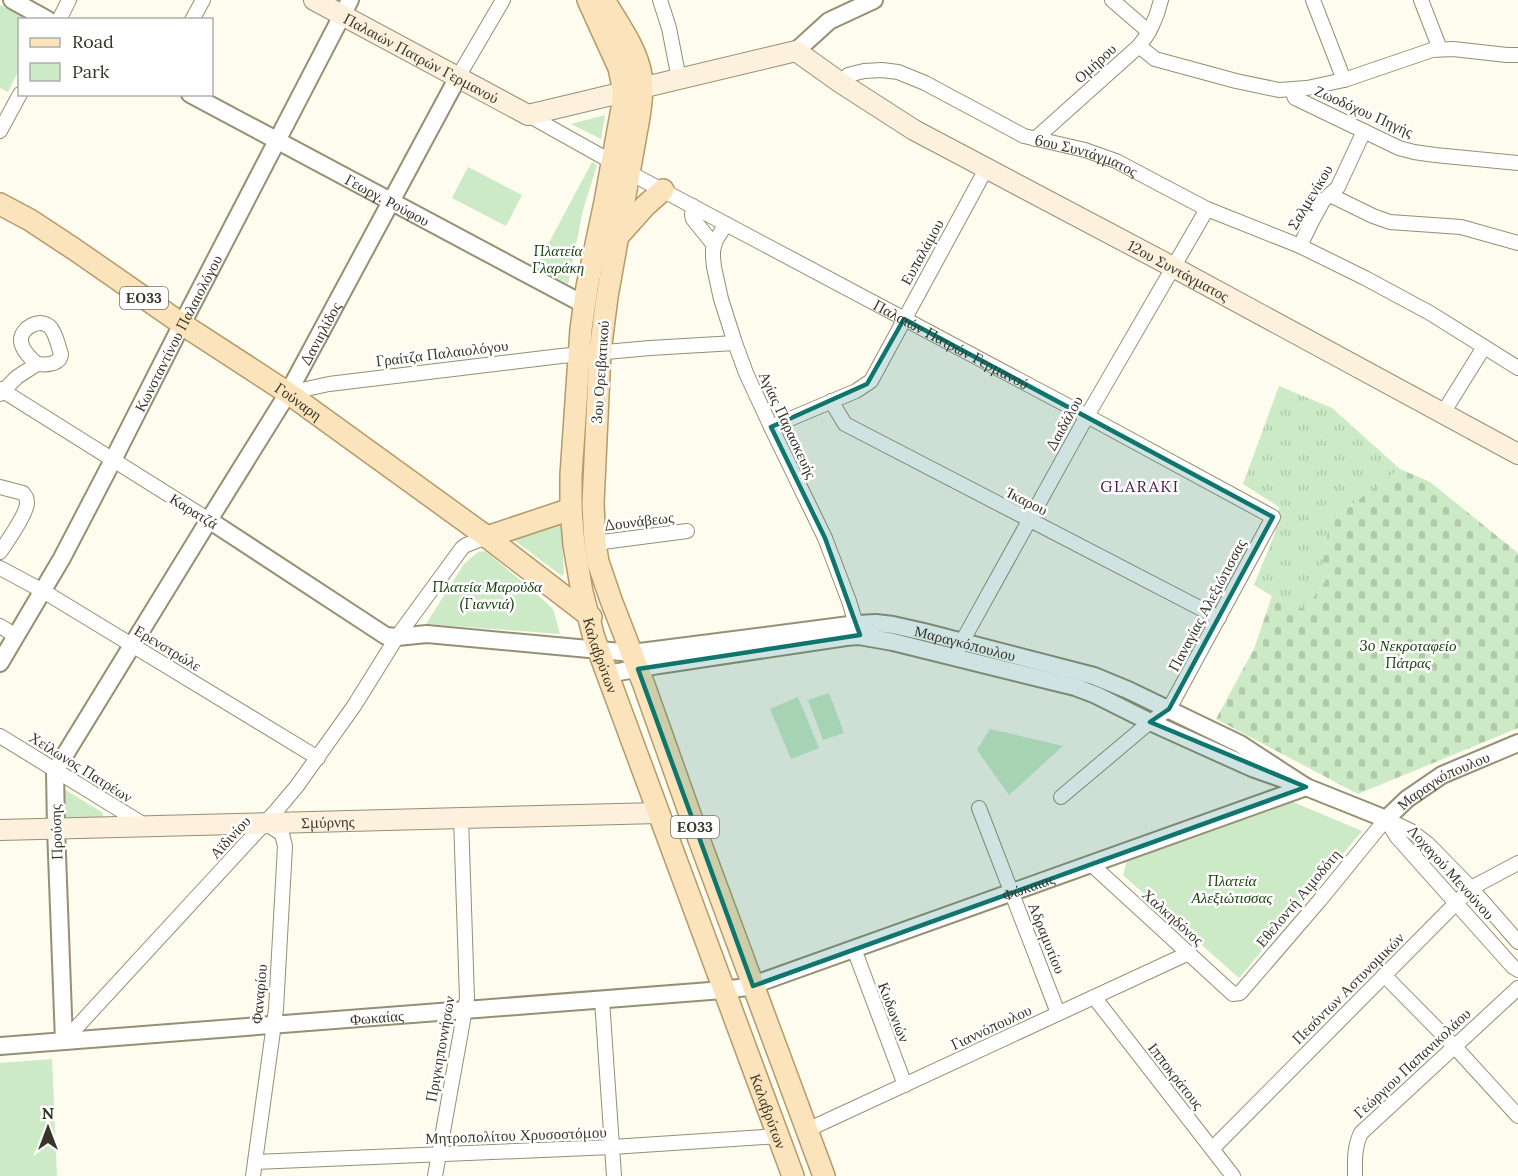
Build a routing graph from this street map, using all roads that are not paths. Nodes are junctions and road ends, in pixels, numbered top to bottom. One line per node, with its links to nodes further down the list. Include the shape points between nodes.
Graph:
1 (12, 0): 15 (street)
2 (69, 0): 16 (street)
3 (203, 0): 17 (street)
4 (314, 0): 14 (main road, Παλαιών Πατρών Γερμανού)
5 (503, 0): 23 (street)
6 (588, 0): 27 (main road, via 622,80)
7 (604, 0): 27 (main road, via 640,69)
8 (660, 0): 24 (street)
9 (874, 0): 21 (street, via 829,21)
10 (1112, 0): 18 (street)
11 (1161, 0): 18 (street, Ομήρου)
12 (1313, 0): 25 (street)
13 (1421, 0): 20 (street)
14 (346, 8): 23 (main road, Παλαιών Πατρών Γερμανού); 35 (street, Κωνσταντίνου Παλαιολόγου)
15 (44, 18)
16 (60, 18)
17 (193, 18)
18 (1149, 32): 19 (street, Ομήρου)
19 (1139, 46): 28 (street, Ζωοδόχου Πηγής, via 1155,59 1168,63 1266,88); 34 (street, Ομήρου)
20 (1440, 50): 22 (street); 25 (street)
21 (796, 51): 24 (main road); 26 (main road)
22 (1518, 55)
23 (458, 77): 31 (main road, Παλαιών Πατρών Γερμανού); 41 (street, Δανιηλίδος)
24 (679, 79): 27 (main road)
25 (1344, 80): 28 (street)
26 (841, 83): 34 (street, 6ου Συντάγματος, via 848,75 864,71 898,72); 38 (main road, 12ου Συντάγματος, via 906,126)
27 (633, 90): 31 (main road); 37 (main road, 3ου Ορειβατικού, via 639,117)
28 (1292, 90): 33 (street, Ζωοδόχου Πηγής, via 1295,98)
29 (19, 96): 32 (street)
30 (194, 96): 35 (street, Γεωργ. Ρούφου)
31 (528, 115): 37 (street, Παλαιών Πατρών Γερμανού)
32 (0, 131)
33 (1364, 131): 36 (street, Ζωοδόχου Πηγής, via 1408,151); 40 (street, Σαλμενίκου, via 1338,187)
34 (1035, 139): 44 (street, 6ου Συντάγματος, via 1116,161)
35 (276, 141): 41 (street, Γεωργ. Ρούφου); 53 (street, Κωνσταντίνου Παλαιολόγου)
36 (1518, 163)
37 (621, 168): 39 (street, Παλαιών Πατρών Γερμανού); 46 (main road, 3ου Ορειβατικού); 51 (main road, 3ου Ορειβατικού, via 606,202)
38 (986, 169): 50 (main road, 12ου Συντάγματος); 52 (street, Ευπαλάμου)
39 (663, 190): 43 (street, Παλαιών Πατρών Γερμανού); 46 (main road)
40 (1330, 195): 47 (street, via 1390,222 1461,227); 49 (street, Σαλμενίκου)
41 (391, 201): 51 (street, Γεωργ. Ρούφου); 61 (street, Δανιηλίδος)
42 (0, 204): 53 (main road, Γούναρη / ΕΟ33, via 74,249)
43 (693, 206): 45 (street, Παλαιών Πατρών Γερμανού); 48 (street, via 693,219)
44 (1207, 209): 49 (street, 6ου Συντάγματος); 50 (street, Δαιδάλου)
45 (726, 224): 48 (street); 52 (street, Παλαιών Πατρών Γερμανού)
46 (619, 235): 56 (main road, 3ου Ορειβατικού)
47 (1518, 243)
48 (714, 245): 54 (street, Αγίας Παρασκευής, via 721,298)
49 (1300, 246): 55 (street, 6ου Συντάγματος, via 1430,313)
50 (1173, 267): 63 (main road, 12ου Συντάγματος); 64 (street, Δαιδάλου)
51 (585, 305): 57 (main road, 3ου Ορειβατικού)
52 (904, 319): 62 (street, Ευπαλάμου, via 871,381); 64 (street, Παλαιών Πατρών Γερμανού)
53 (182, 324): 61 (main road, Γούναρη / ΕΟ33); 67 (street, Κωνσταντίνου Παλαιολόγου)
54 (735, 343): 56 (street, Γραίτζα Παλαιολόγου); 65 (street, Αγίας Παρασκευής)
55 (1484, 347): 59 (street, 6ου Συντάγματος); 63 (street)
56 (600, 352): 57 (street, Γραίτζα Παλαιολόγου); 75 (main road, 3ου Ορειβατικού, via 593,493)
57 (579, 354): 61 (street, Γραίτζα Παλαιολόγου, via 329,384); 69 (main road, 3ου Ορειβατικού)
58 (37, 364): 60 (street)
59 (1518, 368)
60 (1, 391): 67 (street, Καρατζά)
61 (288, 393): 71 (street, Δανιηλίδος); 74 (main road, Γούναρη / ΕΟ33)
62 (831, 401): 65 (street, Ευπαλάμου); 72 (street, Ίκαρου, via 845,424)
63 (1443, 413): 66 (main road, 12ου Συντάγματος)
64 (1087, 416): 70 (street, Παλαιών Πατρών Γερμανού); 72 (street, Δαιδάλου)
65 (771, 427): 82 (street, Αγίας Παρασκευής, via 825,538)
66 (1518, 454)
67 (113, 460): 71 (street, Καρατζά); 78 (street, Κωνσταντίνου Παλαιολόγου)
68 (0, 487): 76 (street, via 23,494 27,506)
69 (571, 509): 74 (main road); 79 (main road, 3ου Ορειβατικού)
70 (1273, 517): 80 (street, Παναγίας Αλεξιώτισσας)
71 (208, 520): 84 (street, Καρατζά); 85 (street, Δανιηλίδος)
72 (1029, 520): 80 (street, Ίκαρου); 86 (street, Δαιδάλου)
73 (687, 531): 75 (street, Δουνάβεως)
74 (487, 537): 79 (main road, Γούναρη / ΕΟ33); 84 (street, Αϊδινίου, via 462,548)
75 (595, 543): 88 (main road, 3ου Ορειβατικού, via 603,579)
76 (0, 552)
77 (0, 568): 78 (street, Ερενστρώλε)
78 (43, 591): 83 (street, Κωνσταντίνου Παλαιολόγου); 85 (street, Ερενστρώλε)
79 (587, 613): 87 (main road, Καλαβρύτων / ΕΟ33); 88 (main road, Καλαβρύτων / ΕΟ33)
80 (1219, 618): 91 (street, Παναγίας Αλεξιώτισσας)
81 (0, 626): 83 (street)
82 (858, 630): 86 (street, Μαραγκόπουλου, via 876,623 892,625); 88 (street, Μαραγκόπουλου)
83 (16, 636): 89 (street, Κωνσταντίνου Παλαιολόγου)
84 (392, 637): 87 (street, Μαραγκόπουλου, via 427,634); 95 (street, Αϊδινίου, via 354,706)
85 (133, 646): 95 (street, Ερενστρώλε); 96 (street)
86 (958, 649): 91 (street, Μαραγκόπουλου, via 1094,676); 92 (street, Μαραγκόπουλου, via 1075,687)
87 (598, 650): 88 (street, Μαραγκόπουλου); 90 (main road, Καλαβρύτων / ΕΟ33)
88 (635, 661): 90 (street, Μαραγκόπουλου); 117 (main road, Καλαβρύτων / ΕΟ33)
89 (0, 663)
90 (607, 674): 100 (main road, Καλαβρύτων / ΕΟ33)
91 (1169, 709): 92 (street); 97 (street, Μαραγκόπουλου, via 1240,744)
92 (1150, 722): 97 (street, Μαραγκόπουλου); 98 (street)
93 (0, 736): 96 (street, Χείλωνος Πατρέων)
94 (1518, 743): 102 (street, Μαραγκόπουλου, via 1442,775)
95 (318, 758): 103 (street, Αϊδινίου)
96 (55, 771): 104 (street, Χείλωνος Πατρέων); 105 (street, Προύσης)
97 (1305, 787): 102 (street, Μαραγκόπουλου); 108 (street, Φώκαιας)
98 (1061, 797)
99 (979, 808): 110 (street, Αδραμυτίου)
100 (658, 813): 101 (main road, Σμύρνης); 119 (main road, Καλαβρύτων / ΕΟ33)
101 (461, 818): 103 (main road, Σμύρνης); 123 (street, Πριγκηποννήσων)
102 (1386, 819): 109 (street, via 1428,844); 111 (street, Λοχαγού Μενούνου, via 1397,837); 120 (street, Εθελοντή Αιμοδότη, via 1247,985)
103 (266, 823): 104 (main road, Σμύρνης); 125 (street, Φαναρίου, via 280,831 285,846); 126 (street, Αϊδινίου)
104 (146, 826): 105 (main road, Σμύρνης)
105 (56, 828): 106 (main road, Σμύρνης); 126 (street, Προύσης)
106 (0, 830)
107 (1518, 863): 109 (street, Πεσόντων Αστυνομικών)
108 (1091, 864): 110 (street, Φώκαιας); 114 (street, Χαλκηδόνος)
109 (1471, 888): 111 (street, Πεσόντων Αστυνομικών); 112 (street)
110 (1011, 893): 113 (street, Φώκαιας); 124 (street, Αδραμυτίου)
111 (1456, 903): 115 (street, Λοχαγού Μενούνου); 116 (street, Πεσόντων Αστυνομικών)
112 (1518, 942)
113 (854, 950): 117 (street, Φώκαιας); 129 (street, Κυδωνιών)
114 (1189, 953): 120 (street, Χαλκηδόνος); 121 (street, Γιαννόπουλου)
115 (1518, 970)
116 (1384, 975): 128 (street); 134 (street, Πεσόντων Αστυνομικών)
117 (753, 986): 119 (street, Φωκαίας); 131 (main road, Καλαβρύτων / ΕΟ33)
118 (1518, 988): 128 (street, Γεώργιου Παπανικολάου)
119 (723, 990): 122 (street, Φωκαίας); 132 (main road, Καλαβρύτων / ΕΟ33)
120 (1233, 994)
121 (1094, 997): 124 (street, Γιαννόπουλου); 134 (street, Ιπποκράτους)
122 (602, 1000): 123 (street, Φωκαίας); 133 (street)
123 (465, 1010): 125 (street, Φωκαίας); 135 (street, Πριγκηποννήσων)
124 (1058, 1013): 129 (street, Γιαννόπουλου)
125 (273, 1025): 126 (street, Φωκαίας); 136 (street, Φαναρίου)
126 (64, 1041): 127 (street, Φωκαίας)
127 (0, 1046)
128 (1455, 1047): 130 (street); 143 (street, Γεώργιου Παπανικολάου, via 1361,1133 1355,1150)
129 (904, 1085): 131 (street, Γιαννόπουλου)
130 (1518, 1116)
131 (807, 1130): 141 (main road, Καλαβρύτων / ΕΟ33)
132 (779, 1136): 133 (street, Μητροπολίτου Χρυσοστόμου); 140 (main road, Καλαβρύτων / ΕΟ33)
133 (612, 1147): 135 (street, Μητροπολίτου Χρυσοστόμου); 139 (street)
134 (1212, 1149): 142 (street, Ιπποκράτους)
135 (438, 1154): 136 (street, Μητροπολίτου Χρυσοστόμου); 138 (street, Πριγκηποννήσων)
136 (255, 1162): 137 (street, Φαναρίου)
137 (253, 1176)
138 (435, 1176)
139 (614, 1176)
140 (793, 1176)
141 (824, 1176)
142 (1233, 1176)
143 (1355, 1176)

